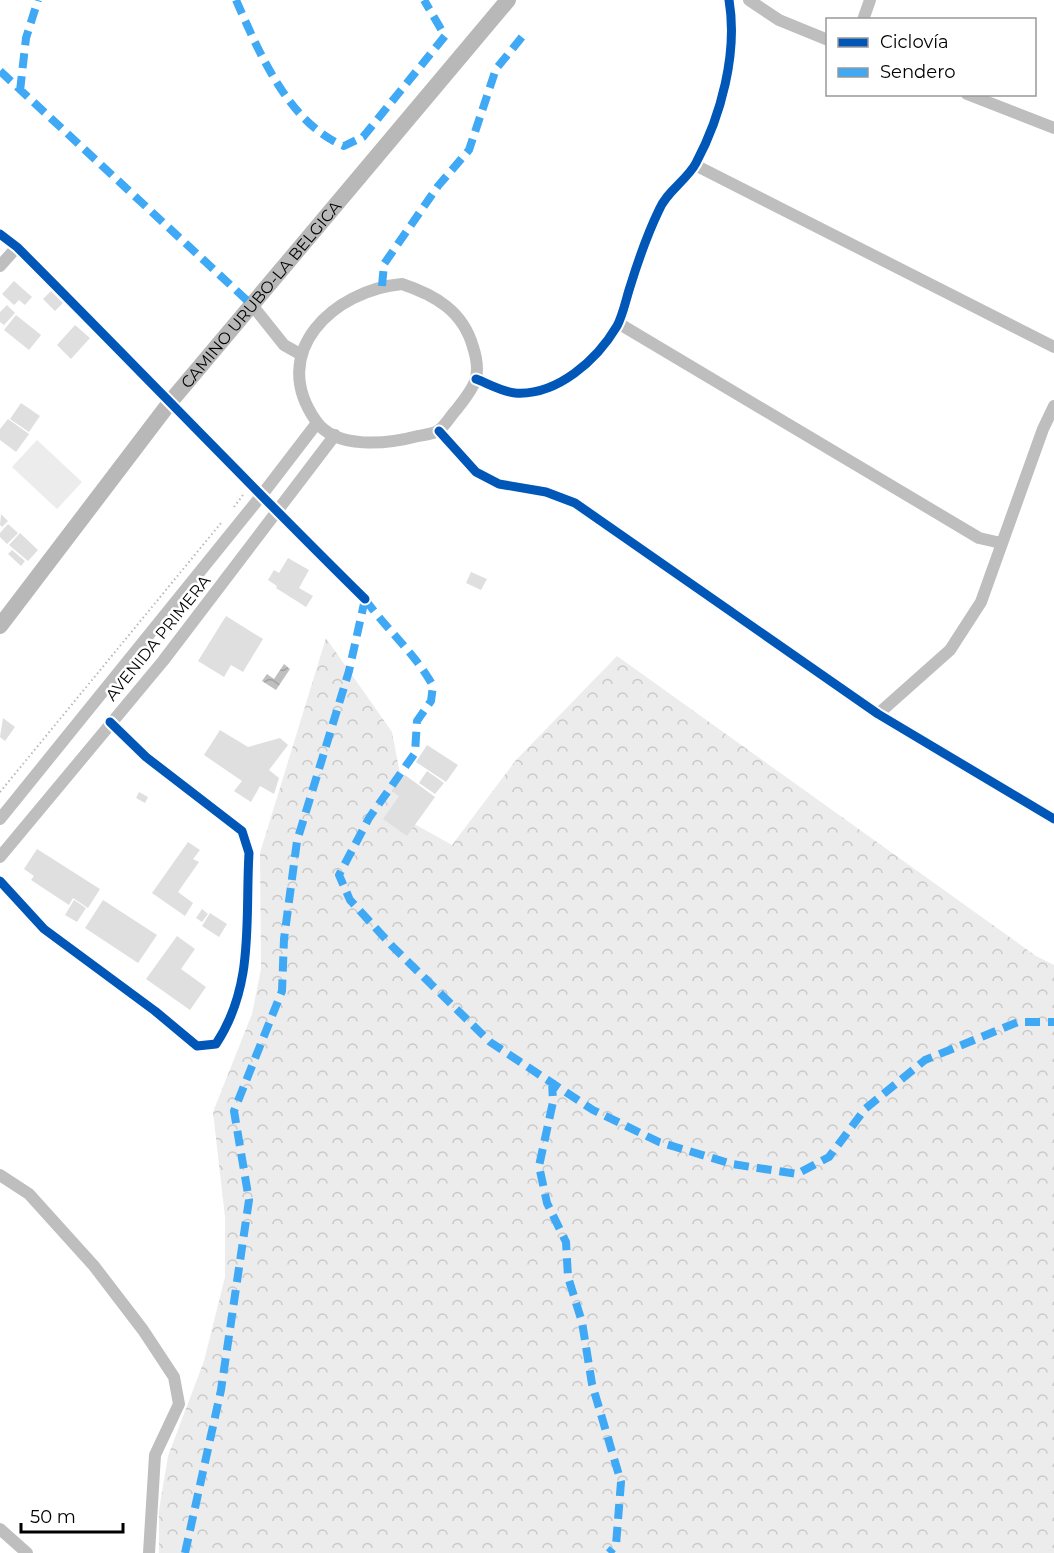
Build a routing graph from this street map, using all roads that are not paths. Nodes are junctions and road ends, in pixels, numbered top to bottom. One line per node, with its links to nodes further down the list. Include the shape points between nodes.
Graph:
1 (508, 0): 13 (main road, CAMINO URUBO-LA BELGICA)
2 (729, 0): 9 (street, via 730,50 719,106)
3 (749, 0): 6 (street, via 779,20)
4 (870, 0): 5 (street)
5 (864, 18)
6 (826, 39)
7 (973, 96): 8 (street)
8 (1054, 128)
9 (695, 165): 14 (street, via 660,206); 15 (street)
10 (0, 234): 11 (street)
11 (17, 247): 12 (street); 18 (street)
12 (0, 266)
13 (252, 305): 16 (street, via 284,345); 18 (main road, CAMINO URUBO-LA BELGICA)
14 (618, 323): 17 (street, via 572,375 545,389 513,393); 25 (street, via 979,538)
15 (1054, 347)
16 (300, 354): 17 (street, via 318,323 346,300 382,286 402,284 437,298 465,324 476,357); 20 (street, via 305,402)
17 (476, 379): 21 (street)
18 (171, 401): 23 (street); 27 (main road, CAMINO URUBO-LA BELGICA)
19 (1054, 406): 25 (street)
20 (317, 423): 22 (street); 23 (street, AVENIDA PRIMERA)
21 (439, 431): 22 (street, via 390,444 353,442); 28 (street, via 476,472 499,484 546,492 574,503)
22 (336, 435): 24 (street, AVENIDA PRIMERA)
23 (261, 496): 24 (street); 30 (street, AVENIDA PRIMERA)
24 (277, 513): 26 (street); 29 (street, AVENIDA PRIMERA, via 163,661)
25 (1001, 543): 28 (street, via 981,602 950,650)
26 (365, 599)
27 (3, 614)
28 (878, 714): 31 (street)
29 (110, 722): 32 (street, AVENIDA PRIMERA); 33 (street, via 146,757 242,831 247,839 246,967 225,1030 216,1044 197,1046 44,928)
30 (0, 819)
31 (1054, 819)
32 (0, 857)
33 (0, 881)
34 (0, 1174): 37 (street, via 28,1194 94,1266 174,1377 179,1404 155,1455)
35 (0, 1529): 36 (street)
36 (27, 1553)
37 (149, 1553)

